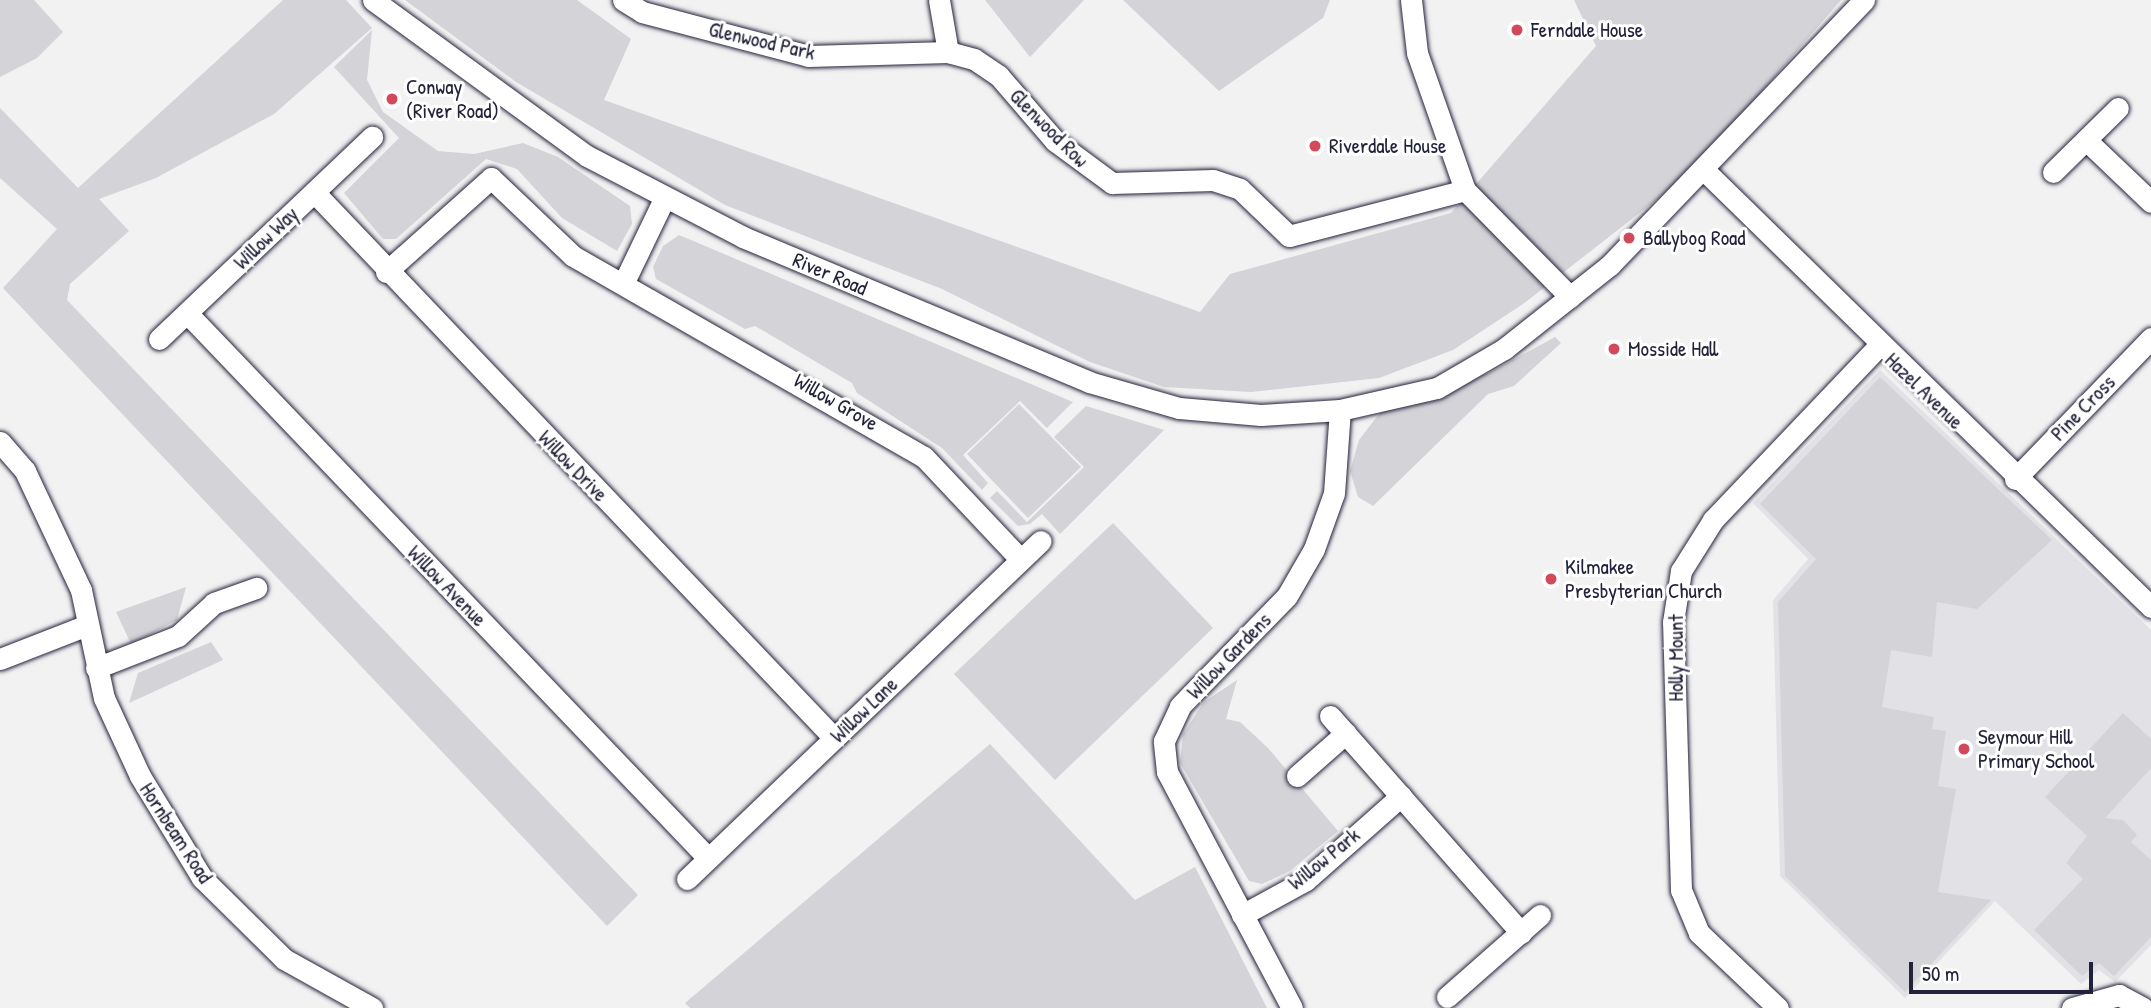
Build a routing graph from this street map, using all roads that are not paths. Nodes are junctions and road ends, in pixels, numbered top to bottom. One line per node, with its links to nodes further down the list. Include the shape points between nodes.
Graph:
1 (373, 0): 14 (street, River Road, via 535,122)
2 (623, 0): 6 (street, Glenwood Park, via 642,12 808,56)
3 (939, 0): 6 (street)
4 (1411, 0): 12 (street, via 1417,53)
5 (1864, 0): 10 (street)
6 (948, 52): 12 (street, Glenwood Row, via 974,59 999,76 1055,141 1112,183 1213,180 1240,189 1289,236)
7 (2118, 108): 9 (street)
8 (372, 137): 13 (street, Willow Way)
9 (2086, 140): 11 (street); 15 (street)
10 (1703, 169): 18 (street); 22 (street, Hazel Avenue)
11 (2053, 172)
12 (1465, 190): 18 (street)
13 (314, 192): 16 (street, Willow Drive); 19 (street, Willow Way)
14 (664, 199): 17 (street); 23 (street, River Road, via 1118,391 1179,408 1248,414)
15 (2151, 202)
16 (386, 272): 17 (street, Willow Grove, via 491,178 573,256); 35 (street, Willow Drive)
17 (624, 282): 27 (street, Willow Grove, via 897,438 924,457)
18 (1570, 297): 23 (street, via 1504,349 1437,388)
19 (187, 313): 21 (street, Willow Way); 38 (street, Willow Avenue)
20 (2151, 338): 25 (street, Pine Cross)
21 (159, 339)
22 (1878, 347): 25 (street, Hazel Avenue); 46 (street, Holly Mount, via 1713,520 1681,571 1675,610 1681,890 1699,933)
23 (1340, 411): 40 (street, Willow Gardens, via 1334,493 1314,549 1287,596 1180,706 1164,741 1167,772)
24 (0, 442): 30 (street, Hornbeam Road, via 25,471 52,527 81,590)
25 (2015, 479): 29 (street, Hazel Avenue)
26 (1041, 541): 27 (street, Willow Lane)
27 (1020, 559): 35 (street, Willow Lane)
28 (256, 588): 32 (street, via 214,603 178,636)
29 (2151, 607)
30 (87, 625): 31 (street); 32 (street, Hornbeam Road)
31 (0, 659)
32 (96, 668): 44 (street, Hornbeam Road, via 140,776 202,878 284,960)
33 (1330, 716): 34 (street)
34 (1346, 733): 36 (street); 37 (street)
35 (834, 738): 38 (street, Willow Lane)
36 (1297, 776)
37 (1401, 796): 40 (street, Willow Park, via 1306,880); 42 (street)
38 (708, 859): 39 (street, Willow Lane)
39 (687, 879)
40 (1242, 915): 45 (street, Willow Gardens)
41 (1540, 915): 42 (street)
42 (1521, 933): 43 (street)
43 (1447, 997)
44 (372, 1008)
45 (1292, 1008)
46 (1778, 1008)
47 (2072, 1008): 48 (street, via 2119,995)
48 (2143, 1008)

